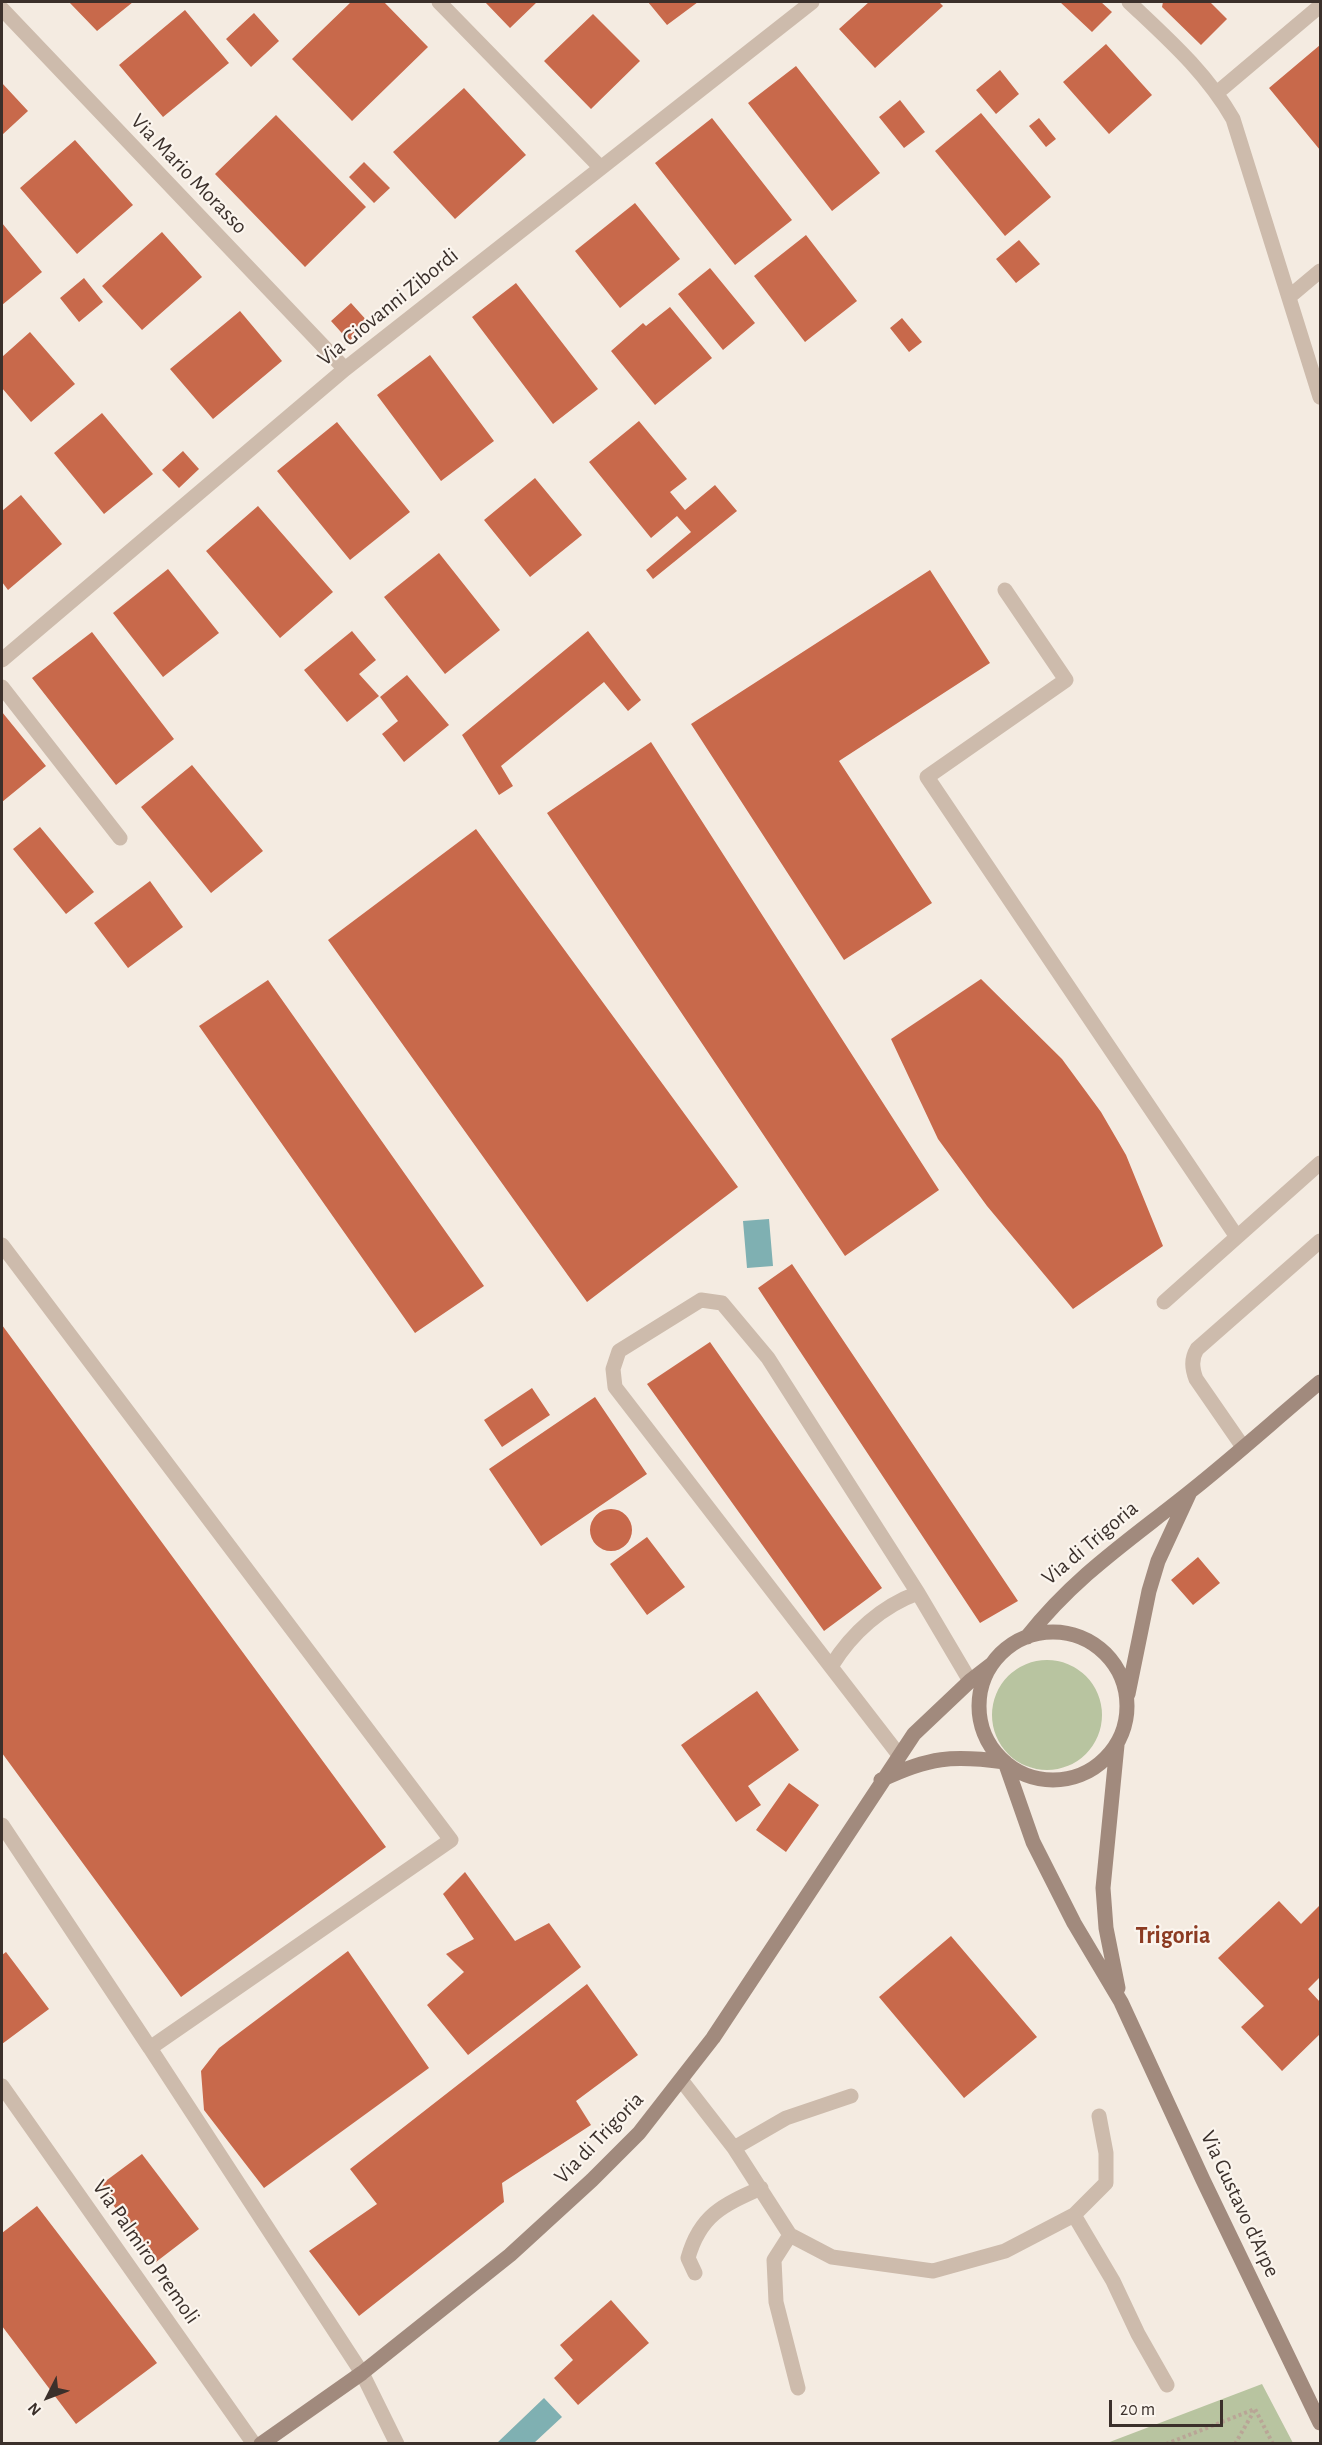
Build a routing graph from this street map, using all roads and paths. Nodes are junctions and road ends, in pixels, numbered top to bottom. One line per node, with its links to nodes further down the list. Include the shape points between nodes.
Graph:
1 (439, 2): 7 (street)
2 (812, 2): 7 (street, Via Giovanni Zibordi)
3 (1129, 2): 6 (street)
4 (1320, 6): 6 (street)
5 (2, 9): 10 (street, Via Mario Morasso)
6 (1218, 92): 9 (street, via 1233,119)
7 (601, 168): 10 (street, Via Giovanni Zibordi)
8 (1320, 271): 9 (street)
9 (1289, 297): 11 (street)
10 (345, 369): 13 (street, Via Giovanni Zibordi)
11 (1320, 397)
12 (1005, 590): 17 (street, via 1066,680 927,777)
13 (4, 652)
14 (2, 687): 15 (street)
15 (120, 837)
16 (1320, 1163): 17 (street)
17 (1237, 1237): 20 (street)
18 (1320, 1241): 22 (street, via 1193,1356 1196,1379)
19 (2, 1245): 36 (street, via 451,1840)
20 (1164, 1302)
21 (1320, 1382): 22 (street, Via di Trigoria)
22 (1243, 1447): 23 (street, Via di Trigoria)
23 (1190, 1492): 25 (street, Via di Trigoria, via 1074,1583); 29 (street, Via di Trigoria, via 1149,1590)
24 (918, 1593): 27 (street, via 895,1601 847,1642); 27 (street, via 768,1358 722,1303 701,1300 619,1351 613,1369 615,1387); 28 (street)
25 (1027, 1637): 26 (street, via 1007,1648); 29 (street, via 1049,1632 1092,1643 1122,1677)
26 (992, 1664): 28 (street, Via di Trigoria); 32 (street, via 982,1684 979,1705 986,1736)
27 (832, 1665): 31 (street)
28 (970, 1681): 31 (street, Via di Trigoria, via 920,1728)
29 (1127, 1699): 30 (street, via 1125,1723)
30 (1117, 1745): 32 (street, via 1100,1764 1078,1776 1053,1780 1027,1776); 35 (street, Via Gustavo d'Arpe, via 1104,1868 1104,1910)
31 (899, 1755): 33 (street, Via di Trigoria)
32 (1005, 1762): 33 (street, via 951,1757 917,1764); 35 (street, Via Gustavo d'Arpe, via 1033,1842 1074,1923)
33 (881, 1780): 37 (street, Via di Trigoria)
34 (2, 1825): 36 (street)
35 (1121, 2002): 50 (street, Via Gustavo d'Arpe)
36 (150, 2048): 46 (street)
37 (682, 2081): 41 (street); 46 (street, Via di Trigoria, via 639,2133 547,2223)
38 (2, 2086): 51 (street, Via Palmiro Premoli)
39 (851, 2096): 41 (street, via 786,2118)
40 (1099, 2116): 43 (street, via 1106,2153 1106,2183)
41 (734, 2148): 42 (street)
42 (761, 2188): 44 (street); 45 (street, via 718,2208 694,2237 688,2258)
43 (1074, 2215): 44 (street, via 1005,2251 933,2271 832,2257); 47 (street)
44 (790, 2235): 48 (street, via 774,2259 776,2302)
45 (696, 2273)
46 (362, 2373): 52 (street, Via di Trigoria); 53 (street)
47 (1167, 2385)
48 (798, 2388)
49 (1255, 2409): 54 (path); 55 (path); 56 (path)
50 (1320, 2423)
51 (254, 2444)
52 (261, 2444)
53 (397, 2444)
54 (1166, 2444)
55 (1235, 2444)
56 (1273, 2444)

